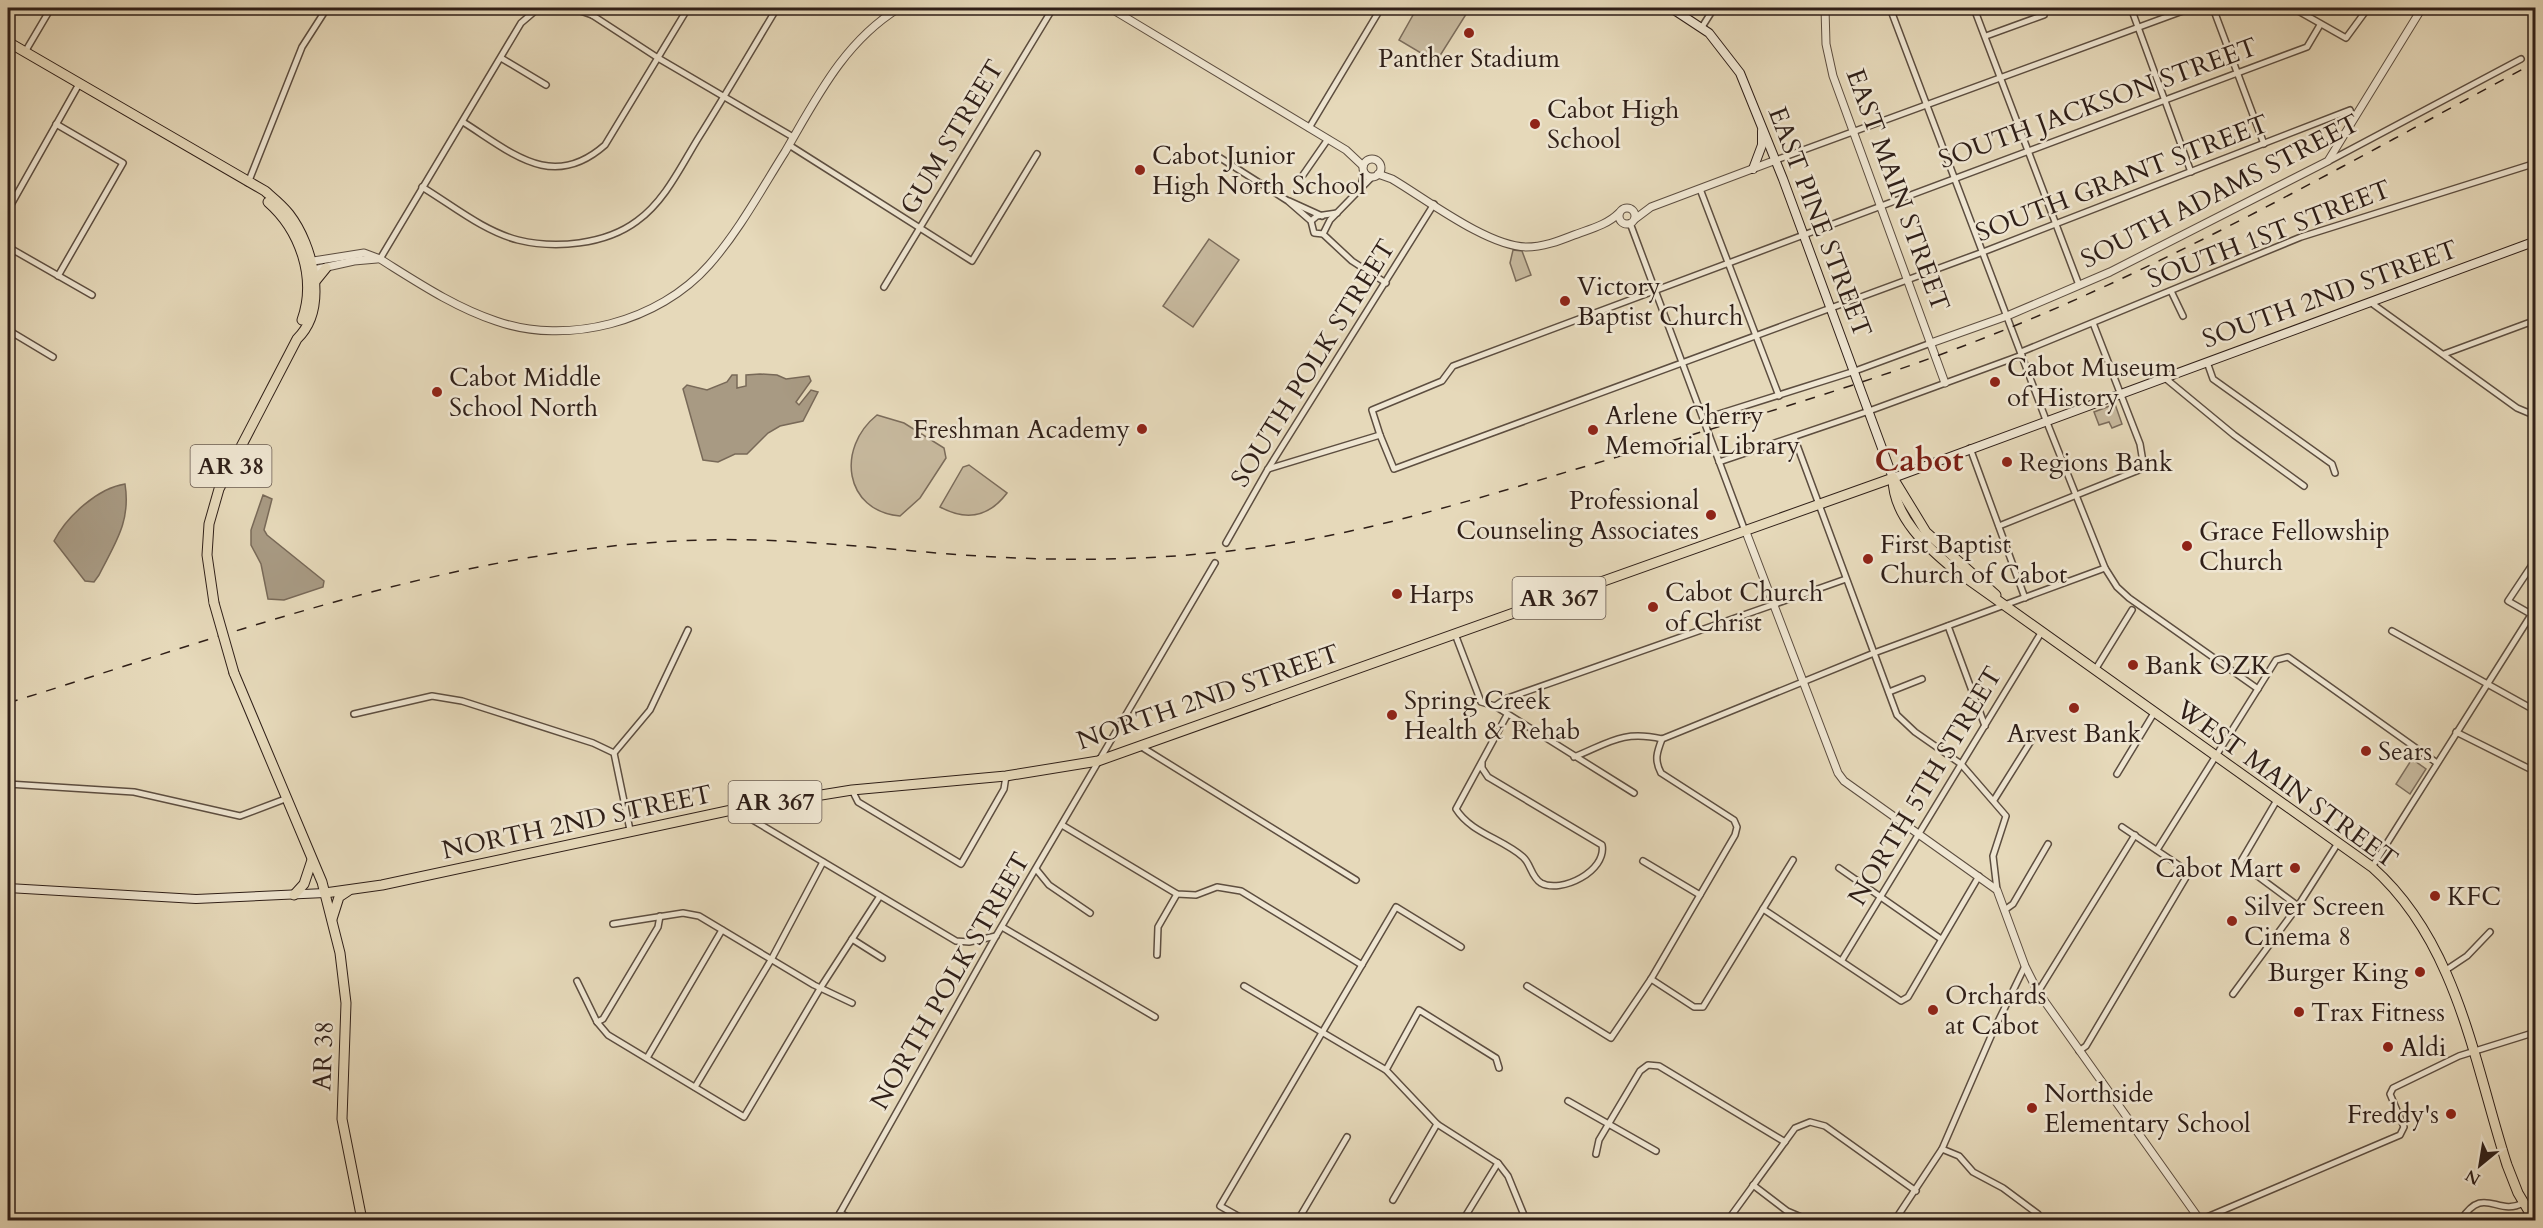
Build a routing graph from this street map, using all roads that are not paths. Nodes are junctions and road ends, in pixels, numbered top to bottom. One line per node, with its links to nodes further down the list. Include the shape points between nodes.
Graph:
1 (51, 8): 30 (street)
2 (327, 8): 63 (street, via 302,47)
3 (549, 8): 31 (street, via 535,11 521,23)
4 (572, 8): 23 (street)
5 (597, 8): 23 (street)
6 (688, 8): 32 (street)
7 (777, 8): 38 (street)
8 (899, 8): 47 (street, via 870,28 842,58)
9 (1053, 8): 81 (street, GUM STREET)
10 (1110, 8): 45 (street)
11 (1381, 8): 45 (street)
12 (1671, 8): 26 (main road, EAST PINE STREET)
13 (1714, 8): 26 (street)
14 (1825, 8): 46 (street, EAST MAIN STREET, via 1826,44 1833,76)
15 (1890, 8): 40 (street)
16 (2131, 8): 27 (street)
17 (2192, 8): 27 (street)
18 (2213, 8): 34 (street)
19 (2293, 8): 25 (street)
20 (2368, 8): 25 (street, via 2346,38)
21 (2422, 8): 55 (street)
22 (1975, 11): 28 (street)
23 (592, 15): 32 (street)
24 (2044, 15): 28 (street)
25 (2320, 25): 34 (street, SOUTH JACKSON STREET, via 2307,47)
26 (1702, 27): 44 (main road, EAST PINE STREET, via 1740,73)
27 (2138, 27): 35 (street); 39 (street)
28 (1986, 36): 35 (street)
29 (8, 42): 30 (main road, AR 38)
30 (25, 52): 36 (main road, AR 38)
31 (501, 58): 37 (street); 42 (street)
32 (658, 58): 38 (street); 42 (street, via 605,145 589,159 565,168 523,159)
33 (2521, 59): 55 (street, SOUTH ADAMS STREET)
34 (2237, 72): 39 (street, SOUTH JACKSON STREET); 49 (street)
35 (2002, 76): 40 (street); 51 (street)
36 (79, 84): 43 (street); 63 (main road, AR 38)
37 (546, 85)
38 (724, 97): 47 (street); 65 (street, via 666,192 636,222 605,236 575,244 517,240 491,229)
39 (2164, 99): 51 (street, SOUTH JACKSON STREET); 59 (street)
40 (1928, 102): 46 (street); 62 (street)
41 (2350, 110): 49 (street, SOUTH GRANT STREET)
42 (463, 122): 65 (street)
43 (57, 124): 72 (street); 93 (street, via 123,163)
44 (1761, 124): 54 (main road, EAST PINE STREET); 58 (main road, via 1762,145)
45 (1309, 128): 48 (street)
46 (1852, 130): 54 (street); 69 (street, EAST MAIN STREET)
47 (793, 137): 50 (street)
48 (1328, 139): 57 (street); 61 (street)
49 (2264, 144): 59 (street, SOUTH GRANT STREET)
50 (789, 145): 81 (street); 89 (street, via 731,238 708,267 664,301 606,325 552,330 498,322 452,302)
51 (2030, 150): 62 (street, SOUTH JACKSON STREET); 79 (street)
52 (1037, 154): 81 (street, via 972,261)
53 (1214, 154): 67 (street)
54 (1776, 160): 58 (street); 83 (main road, EAST PINE STREET)
55 (2328, 161): 97 (street, SOUTH ADAMS STREET, via 2181,238)
56 (2535, 164): 100 (street, SOUTH 1ST STREET, via 2301,237)
57 (1364, 167): 60 (street); 60 (street, via 1376,160); 64 (street)
58 (1753, 169): 66 (street)
59 (2191, 172): 79 (street, SOUTH GRANT STREET)
60 (1377, 174): 64 (street); 68 (street)
61 (1303, 175)
62 (1954, 177): 69 (street, SOUTH JACKSON STREET); 87 (street)
63 (248, 183): 86 (main road, AR 38, via 265,191 289,214); 91 (main road, AR 38, via 287,223)
64 (1360, 186): 73 (street)
65 (422, 187): 89 (street)
66 (1700, 189): 70 (street); 90 (street)
67 (1288, 201): 75 (street); 76 (street)
68 (1434, 204): 80 (street, via 1491,238 1520,246 1552,243); 95 (street, SOUTH POLK STREET)
69 (1879, 205): 83 (street, SOUTH JACKSON STREET); 94 (street, EAST MAIN STREET)
70 (1651, 207): 71 (street); 78 (street)
71 (1631, 208): 74 (street, via 1623,208); 78 (street, via 1635,213)
72 (8, 210)
73 (1337, 213): 75 (street); 77 (street)
74 (1619, 213): 78 (street, via 1619,219); 80 (street)
75 (1322, 216): 76 (street); 77 (street)
76 (1311, 221): 82 (street, via 1312,231)
77 (1329, 222): 82 (street)
78 (1629, 222): 80 (street); 99 (street)
79 (2057, 223): 87 (street, SOUTH GRANT STREET); 97 (street)
80 (1603, 225)
81 (920, 228): 98 (street, GUM STREET)
82 (1326, 232): 95 (street, via 1352,261)
83 (1804, 234): 90 (street, SOUTH JACKSON STREET); 103 (main road, EAST PINE STREET)
84 (2535, 241): 102 (main road, SOUTH 2ND STREET / AR 367)
85 (8, 247): 93 (street)
86 (308, 250): 88 (street, via 317,256); 91 (main road, AR 38)
87 (1983, 252): 94 (street, SOUTH GRANT STREET); 104 (street)
88 (342, 256): 89 (street, via 364,253); 91 (street)
89 (380, 259): 92 (street)
90 (1729, 261): 99 (street, SOUTH JACKSON STREET); 109 (street)
91 (309, 266): 92 (street); 96 (main road, AR 38); 110 (main road, AR 38, via 305,312)
92 (326, 268): 96 (main road)
93 (58, 276): 101 (street)
94 (1907, 280): 103 (street, SOUTH GRANT STREET); 111 (street, EAST MAIN STREET)
95 (1386, 283): 130 (street, SOUTH POLK STREET)
96 (313, 284): 110 (main road, AR 38, via 312,309 304,333)
97 (2079, 285): 104 (street, SOUTH ADAMS STREET)
98 (884, 287)
99 (1655, 290): 116 (street); 126 (street, SOUTH JACKSON STREET, via 1453,366 1442,381 1372,410)
100 (2171, 291): 105 (street); 107 (street, SOUTH 1ST STREET)
101 (92, 295)
102 (2370, 302): 113 (street); 115 (main road, SOUTH 2ND STREET / AR 367)
103 (1830, 307): 109 (street, SOUTH GRANT STREET); 117 (main road, EAST PINE STREET)
104 (2007, 316): 111 (street, SOUTH ADAMS STREET); 112 (street)
105 (2183, 316)
106 (2535, 320): 113 (street)
107 (2093, 323): 112 (street, SOUTH 1ST STREET); 120 (street)
108 (8, 330): 114 (street)
109 (1756, 335): 116 (street, SOUTH GRANT STREET); 121 (street)
110 (297, 339): 185 (main road, AR 38 / AR 38, bridge, via 219,489 209,524 207,555 214,603 234,673)
111 (1930, 343): 117 (street); 119 (street, EAST MAIN STREET)
112 (2021, 354): 119 (street, SOUTH 1ST STREET); 125 (street)
113 (2444, 354): 123 (street, via 2517,408)
114 (53, 357)
115 (2207, 362): 118 (main road, SOUTH 2ND STREET / AR 367); 131 (street, via 2214,379 2332,464)
116 (1681, 364): 124 (street); 126 (street, SOUTH GRANT STREET, via 1394,469)
117 (1855, 371): 121 (street); 122 (main road, EAST PINE STREET)
118 (2165, 378): 120 (main road, SOUTH 2ND STREET / AR 367); 133 (street)
119 (1945, 383): 122 (street, SOUTH 1ST STREET)
120 (2120, 394): 125 (main road, SOUTH 2ND STREET / AR 367); 134 (street, via 2140,444 2144,468)
121 (1779, 396): 124 (street)
122 (1869, 411): 127 (street, SOUTH 1ST STREET); 132 (main road, EAST PINE STREET)
123 (2535, 416)
124 (1702, 419): 129 (street)
125 (2046, 420): 128 (main road, SOUTH 2ND STREET / AR 367); 134 (street)
126 (1380, 435): 130 (street)
127 (1794, 437): 129 (street, SOUTH 1ST STREET); 135 (street)
128 (1970, 448): 132 (main road, NORTH 2ND STREET / AR 367); 136 (street)
129 (1719, 462): 137 (street)
130 (1268, 469): 138 (street, SOUTH POLK STREET)
131 (2335, 473)
132 (1893, 478): 135 (main road, NORTH 2ND STREET / AR 367); 144 (main road, WEST MAIN STREET, via 1926,532)
133 (2304, 486)
134 (2075, 495): 136 (street); 141 (street)
135 (1819, 506): 137 (main road, NORTH 2ND STREET / AR 367); 142 (street)
136 (1998, 526): 143 (street)
137 (1746, 532): 145 (street); 152 (main road, NORTH 2ND STREET / AR 367)
138 (1226, 543)
139 (2535, 559): 147 (street, via 2508,601)
140 (1215, 563): 173 (street)
141 (2102, 569): 143 (street); 158 (street, via 2135,603)
142 (1846, 579): 145 (street); 153 (street)
143 (2025, 598): 144 (street)
144 (2006, 605): 148 (street); 151 (main road, WEST MAIN STREET)
145 (1772, 607): 156 (street); 160 (street)
146 (2132, 610): 154 (street)
147 (2533, 616): 157 (street)
148 (1948, 626): 153 (street); 165 (street)
149 (688, 630): 170 (street, via 650,710)
150 (2392, 631): 157 (street)
151 (2041, 633): 154 (main road, WEST MAIN STREET); 165 (street, NORTH 5TH STREET)
152 (1455, 634): 160 (street, via 1477,696 1481,702); 169 (main road, NORTH 2ND STREET / AR 367)
153 (1874, 653): 156 (street); 159 (street)
154 (2094, 672): 162 (main road, WEST MAIN STREET)
155 (1922, 679): 159 (street)
156 (1802, 681): 167 (street); 193 (street, via 1832,762 1844,781)
157 (2487, 684): 161 (street); 166 (street)
158 (2258, 689): 172 (street); 175 (street, via 2276,660 2288,657)
159 (1888, 692): 176 (street, via 1897,715)
160 (1495, 706): 164 (street)
161 (2535, 711)
162 (2154, 713): 172 (main road, WEST MAIN STREET); 178 (street)
163 (354, 714): 170 (street, via 432,696 462,701)
164 (1507, 716): 171 (street); 174 (street)
165 (1985, 726): 176 (street, NORTH 5TH STREET)
166 (2456, 732): 175 (street); 177 (street)
167 (1662, 739): 171 (street, via 1628,735); 213 (street, via 1656,754 1661,773 1734,820 1737,827)
168 (2031, 741): 186 (street)
169 (1140, 746): 173 (main road, NORTH 2ND STREET / AR 367); 206 (street)
170 (614, 753): 192 (street)
171 (1574, 757): 184 (street)
172 (2216, 757): 187 (main road, WEST MAIN STREET); 197 (street)
173 (1098, 760): 179 (main road, NORTH 2ND STREET / AR 367); 190 (street, NORTH POLK STREET)
174 (1482, 762): 180 (street); 181 (street)
175 (2437, 763): 202 (street)
176 (1961, 764): 186 (street); 193 (street, NORTH 5TH STREET)
177 (2535, 772)
178 (2117, 774)
179 (1006, 776): 183 (main road, NORTH 2ND STREET / AR 367); 183 (street, via 1004,789 961,864 858,802)
180 (1488, 777): 181 (street); 181 (street, via 1596,839 1603,851 1596,867 1560,884 1540,883 1522,856 1460,815 1458,801)
181 (1471, 779)
182 (9, 784): 185 (street, via 134,792 240,816); 188 (street)
183 (852, 790): 189 (main road, NORTH 2ND STREET / AR 367)
184 (1634, 793)
185 (285, 799): 198 (main road, AR 38)
186 (1994, 800): 209 (street, via 2006,816 1993,855)
187 (2277, 800): 195 (main road, WEST MAIN STREET); 216 (street, via 2240,863)
188 (8, 803)
189 (741, 808): 192 (main road, NORTH 2ND STREET / AR 367); 201 (street, via 746,816)
190 (1062, 825): 204 (street, NORTH POLK STREET); 211 (street)
191 (2122, 827): 194 (street)
192 (630, 830): 208 (main road, NORTH 2ND STREET / AR 367)
193 (1918, 834): 205 (street); 215 (street, NORTH 5TH STREET)
194 (2135, 836): 197 (street); 242 (street)
195 (2338, 843): 202 (main road, WEST MAIN STREET); 216 (street)
196 (2048, 844): 218 (street, via 2013,904)
197 (2157, 850): 249 (street, via 2186,870 2187,879 2086,1046)
198 (312, 860): 210 (main road, AR 38); 212 (main road, via 304,884)
199 (1793, 860): 217 (street)
200 (1643, 861): 213 (street)
201 (823, 862): 214 (street); 232 (street)
202 (2372, 867): 236 (main road, WEST MAIN STREET, via 2417,917)
203 (1839, 868): 215 (street)
204 (1036, 869): 219 (street, via 1049,885); 223 (street, NORTH POLK STREET)
205 (1979, 876): 209 (street); 228 (street)
206 (1356, 880)
207 (8, 888): 212 (main road, AR 367, via 164,898)
208 (349, 890): 210 (main road, NORTH 2ND STREET / AR 367); 221 (main road, via 339,897)
209 (1997, 890): 218 (street)
210 (325, 893): 212 (main road, AR 367); 221 (main road, AR 38)
211 (1177, 894): 230 (street, via 1158,927); 234 (street, via 1196,895 1217,887 1241,891)
212 (294, 895)
213 (1700, 895): 237 (street)
214 (880, 896): 226 (street, via 956,941); 227 (street)
215 (1880, 897): 228 (street); 233 (street, NORTH 5TH STREET)
216 (2298, 906): 243 (street)
217 (1763, 909): 233 (street); 237 (street, via 1698,1012)
218 (2006, 909): 235 (street)
219 (1090, 912)
220 (660, 916): 222 (street); 224 (street, via 699,916); 246 (street, via 658,927 603,1019)
221 (331, 921): 272 (main road, AR 38, via 340,953 346,1003 344,1138)
222 (613, 924)
223 (1002, 927): 226 (street, NORTH POLK STREET); 245 (street)
224 (722, 930): 232 (street); 251 (street)
225 (2490, 932): 236 (street, via 2467,956)
226 (996, 936): 268 (street, NORTH POLK STREET)
227 (852, 939): 231 (street); 241 (street)
228 (1941, 939): 233 (street, via 1908,997 1901,1001)
229 (1461, 947): 234 (street, via 1396,907)
230 (1157, 955)
231 (882, 958)
232 (771, 960): 241 (street); 254 (street)
233 (1842, 960)
234 (1362, 965): 248 (street)
235 (2025, 966): 242 (street); 260 (street)
236 (2446, 970): 250 (main road, WEST MAIN STREET)
237 (1651, 979): 240 (street, via 1611,1038)
238 (577, 981): 246 (street)
239 (1244, 986): 248 (street)
240 (1527, 986)
241 (821, 987): 244 (street); 254 (street, via 744,1117)
242 (2038, 992): 249 (street)
243 (2233, 994)
244 (852, 1003)
245 (1155, 1017)
246 (597, 1022): 251 (street, via 608,1035)
247 (2535, 1032): 250 (street)
248 (1323, 1033): 253 (street); 275 (street, via 1220,1206)
249 (2079, 1051): 271 (street)
250 (2472, 1052): 267 (main road, WEST MAIN STREET, via 2507,1165); 271 (street, via 2390,1090 2404,1127 2400,1135)
251 (647, 1058): 254 (street)
252 (1499, 1068): 253 (street, via 1496,1058 1419,1010)
253 (1386, 1070): 256 (street)
254 (695, 1087)
255 (1568, 1101): 257 (street)
256 (1437, 1124): 263 (street); 266 (street)
257 (1609, 1125): 259 (street, via 1640,1071 1648,1065 1659,1066); 261 (street); 262 (street)
258 (1347, 1137): 276 (street)
259 (1785, 1142): 264 (street); 265 (street, via 1796,1128 1815,1122)
260 (1942, 1149): 265 (street); 269 (street, via 1959,1156 1973,1172)
261 (1656, 1151)
262 (1596, 1154)
263 (1498, 1162): 277 (street); 278 (street, via 1508,1176)
264 (1753, 1185): 281 (street); 282 (street)
265 (1916, 1191): 283 (street)
266 (1393, 1200)
267 (2528, 1205): 284 (street, via 2512,1207 2482,1202 2470,1207); 285 (main road, WEST MAIN STREET)
268 (840, 1213): 273 (street, NORTH POLK STREET); 274 (street)
269 (2038, 1214)
270 (1683, 1219): 279 (street); 280 (street)
271 (2197, 1219)
272 (362, 1221)
273 (836, 1221)
274 (853, 1221)
275 (1245, 1221)
276 (1298, 1221)
277 (1463, 1221)
278 (1526, 1221)
279 (1646, 1221)
280 (1694, 1221)
281 (1728, 1221)
282 (1808, 1221)
283 (1895, 1221)
284 (2461, 1221)
285 (2534, 1221)

